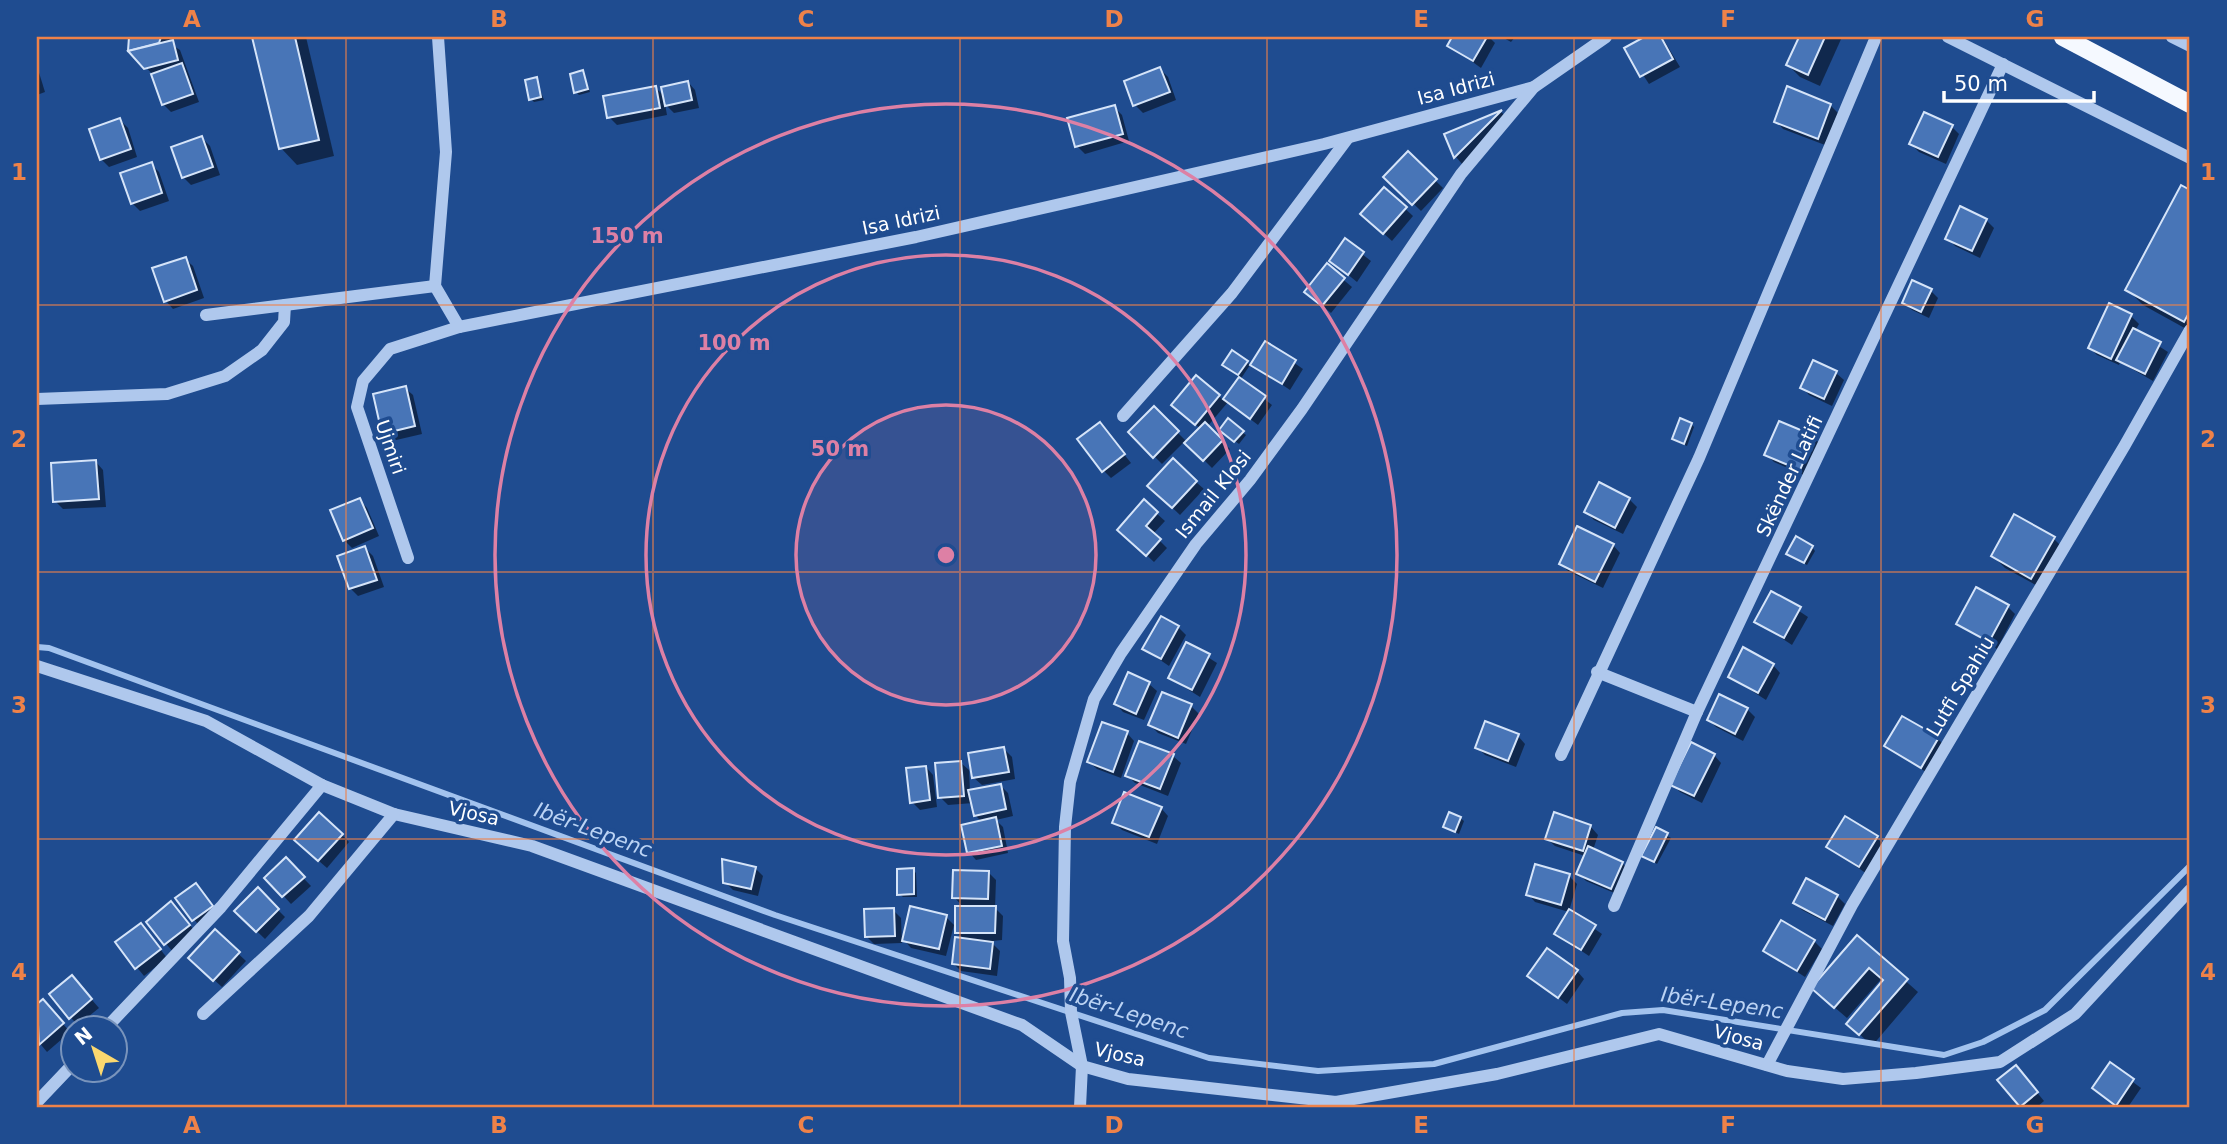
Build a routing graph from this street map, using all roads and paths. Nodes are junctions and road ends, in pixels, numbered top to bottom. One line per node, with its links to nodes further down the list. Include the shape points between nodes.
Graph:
1 (438, 37): 13 (street, via 446,152)
2 (1606, 37): 9 (street, Ismail Klosi)
3 (1876, 37): 22 (street, via 1699,458)
4 (1948, 37): 8 (street)
5 (2063, 37): 10 (main road)
6 (2172, 37): 7 (street)
7 (2190, 46)
8 (2003, 64): 12 (street); 23 (street, Skënder Latifi)
9 (1534, 86): 11 (street, Isa Idrizi); 32 (street, Ismail Klosi, via 1461,174 1302,409 1196,544 1094,699 1070,782 1065,827 1063,941)
10 (2190, 104)
11 (1349, 138): 16 (street, Isa Idrizi, via 916,237); 19 (street, via 1232,293)
12 (2190, 158)
13 (435, 286): 14 (street); 16 (street)
14 (285, 305): 15 (street); 18 (street, via 285,322 262,350 225,376 167,394)
15 (206, 315)
16 (459, 327): 20 (street, Ujmiri, via 390,349 363,381 357,407)
17 (2190, 330): 31 (street, Lutfi Spahiu, via 1852,905)
18 (37, 399)
19 (1123, 416)
20 (408, 558)
21 (37, 666): 25 (street, Vjosa, via 206,721)
22 (1597, 672): 23 (street); 24 (street)
23 (1697, 712): 28 (street, Skënder Latifi)
24 (1561, 755)
25 (322, 785): 26 (street, Vjosa); 29 (street, via 221,907)
26 (394, 814): 30 (street, via 309,916); 32 (street, Vjosa, via 557,855 1022,1026)
27 (2190, 890): 31 (street, Vjosa, via 2075,1014 2000,1062 1843,1079)
28 (1614, 905)
29 (119, 1014)
30 (203, 1014)
31 (1767, 1065): 32 (street, Vjosa, via 1659,1034 1497,1074 1336,1102 1128,1079)
32 (1082, 1066): 35 (street, Ismail Klosi)
33 (60, 1078): 34 (street)
34 (37, 1102)
35 (1080, 1107)

